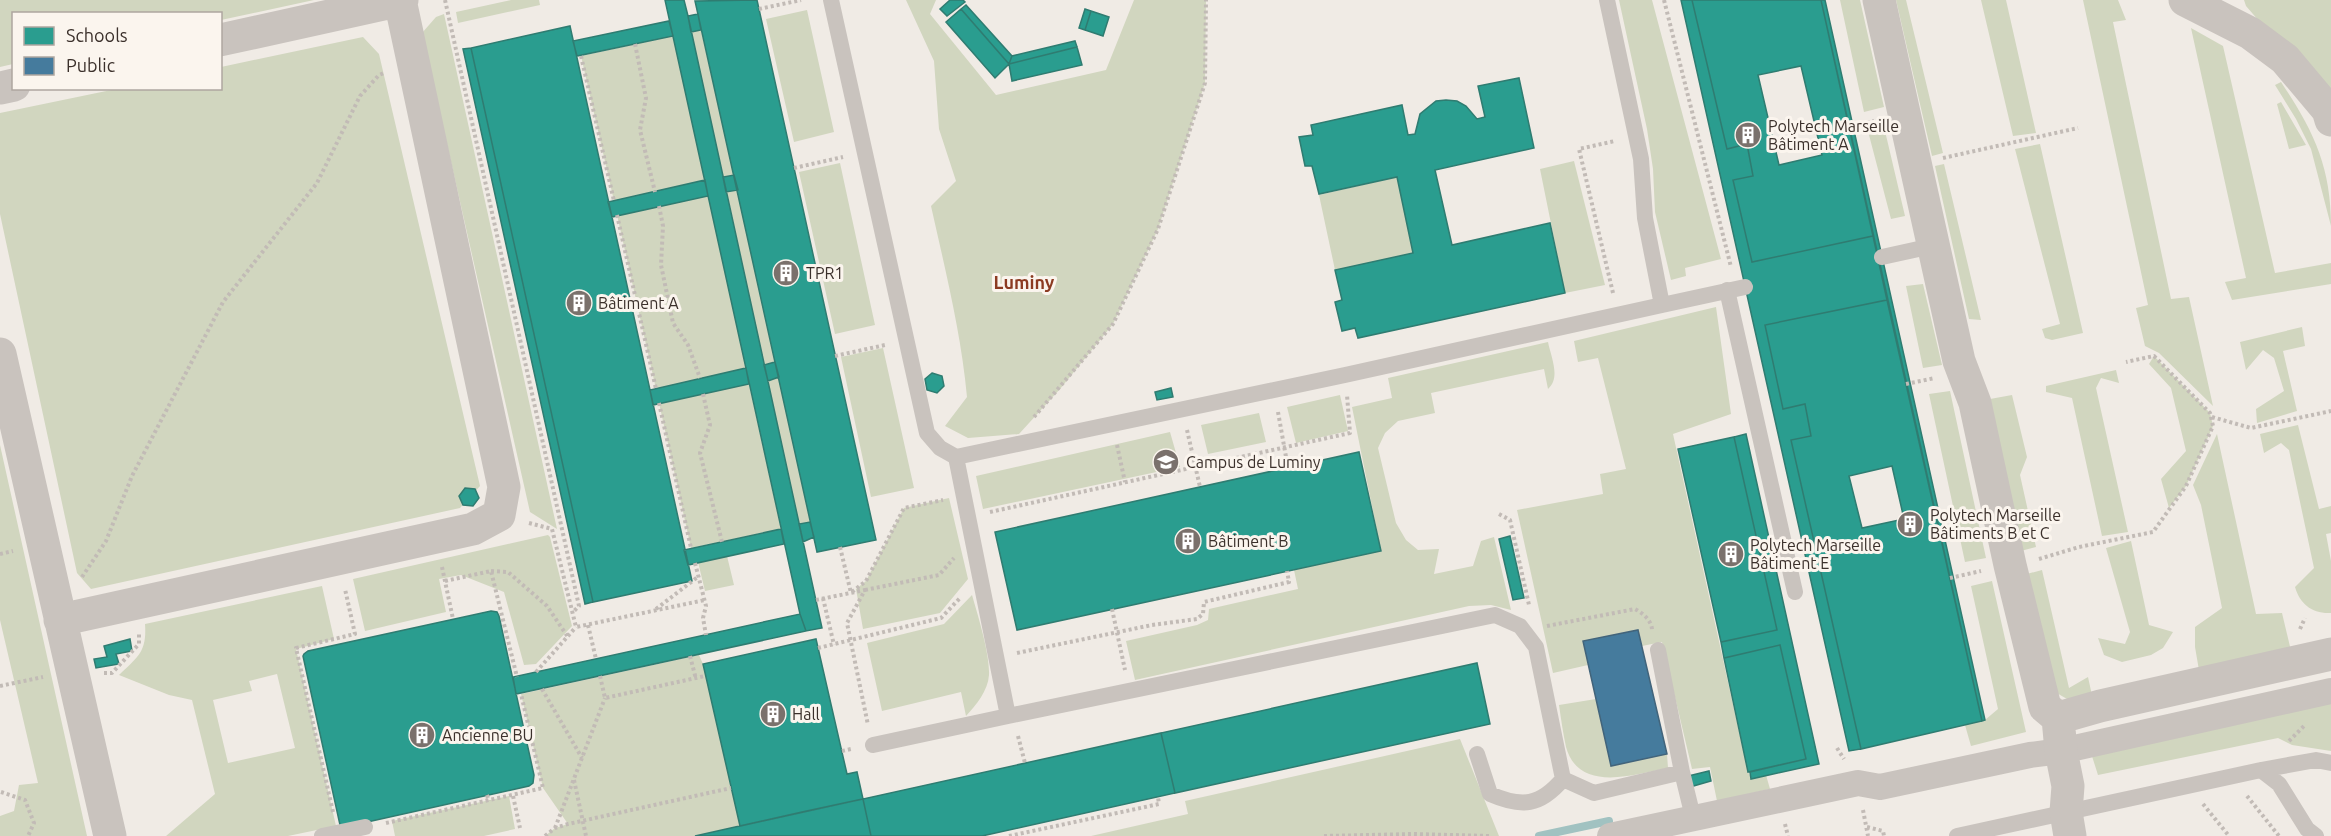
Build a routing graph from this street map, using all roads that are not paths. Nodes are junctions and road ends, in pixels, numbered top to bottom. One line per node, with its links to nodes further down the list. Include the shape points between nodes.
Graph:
1 (831, 0): 12 (lane, via 927,433 940,448)
2 (1607, 0): 10 (lane, via 1641,159 1645,218)
3 (1879, 0): 8 (street)
4 (395, 1): 6 (street); 14 (street, via 504,487 499,515 473,529)
5 (2202, 4): 7 (street, via 2284,58 2328,110)
6 (222, 40)
7 (2331, 120)
8 (1932, 246): 9 (lane); 19 (street, via 1959,361 1975,403 2045,706)
9 (1882, 257)
10 (1662, 305): 12 (lane); 13 (lane, via 1736,288)
11 (0, 358): 14 (street)
12 (956, 457): 18 (lane)
13 (1795, 592)
14 (60, 620): 31 (street, via 61,673)
15 (1658, 650): 25 (lane)
16 (2331, 654): 19 (street)
17 (2331, 691): 21 (street)
18 (1008, 716): 20 (lane); 26 (lane, via 1495,615 1520,626 1536,647)
19 (2058, 718): 21 (street)
20 (873, 745)
21 (2061, 750): 27 (street, via 1880,787 1858,783); 28 (street, via 2068,786)
22 (1477, 754): 26 (lane, via 1490,794 1509,802 1527,804 1542,798)
23 (2331, 763): 24 (lane, via 2316,760)
24 (2261, 770): 28 (lane); 34 (lane, via 2278,784 2307,829)
25 (1682, 772): 26 (lane, via 1594,793); 27 (lane)
26 (1563, 779)
27 (1693, 817): 32 (street)
28 (2068, 824): 33 (lane)
29 (365, 827): 30 (lane)
30 (330, 834)
31 (110, 836)
32 (1610, 836)
33 (1957, 836)
34 (2316, 836)

